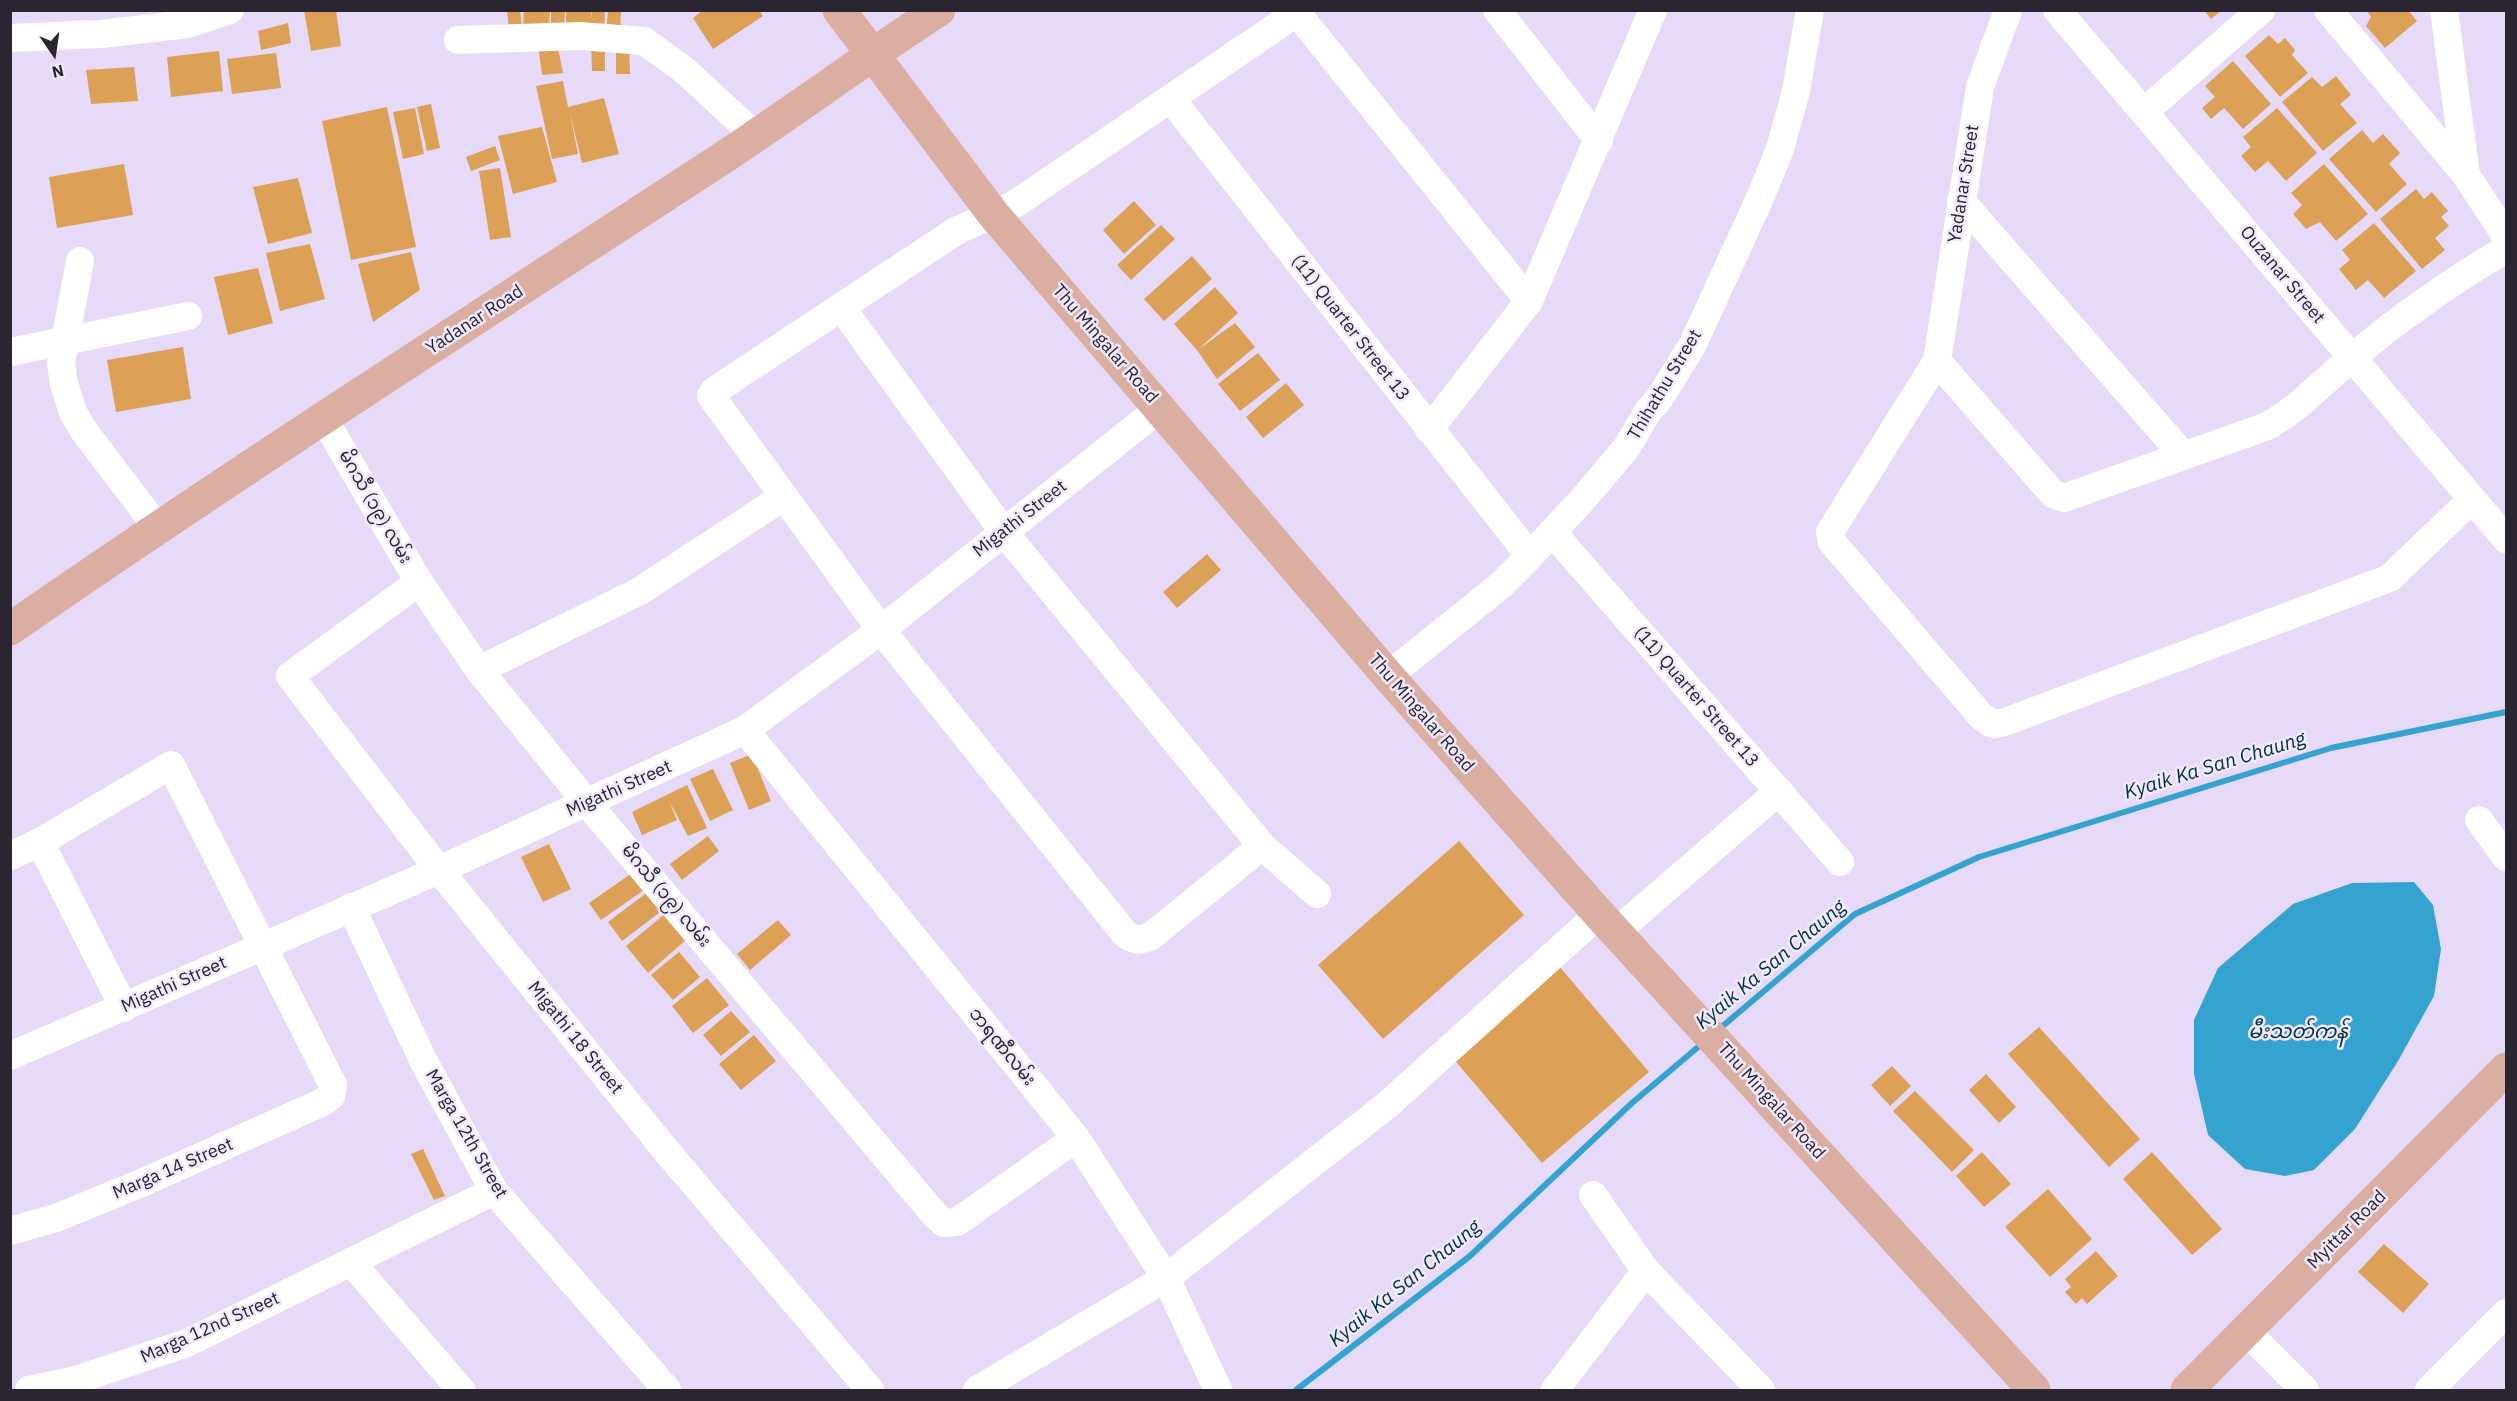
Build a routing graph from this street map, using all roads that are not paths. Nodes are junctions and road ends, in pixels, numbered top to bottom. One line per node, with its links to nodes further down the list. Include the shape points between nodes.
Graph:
1 (230, 10): 13 (street)
2 (839, 10): 16 (main road, Thu Mingalar Road)
3 (939, 10): 16 (main road, Yadanar Road)
4 (1497, 10): 20 (street)
5 (1653, 10): 20 (street)
6 (1810, 10): 42 (street, Thihathu Street, via 1796,91 1780,149 1692,346 1627,447)
7 (2008, 10): 22 (street, Yadanar Street, via 1980,87)
8 (2057, 10): 18 (street, Ouzanar Street)
9 (2261, 10): 18 (street)
10 (2328, 10): 21 (street)
11 (2444, 10): 21 (street)
12 (1299, 12): 17 (street); 27 (street)
13 (186, 17): 14 (street, via 101,34)
14 (10, 38)
15 (459, 40): 19 (street, via 580,36 644,41 684,70)
16 (872, 53): 19 (main road, Yadanar Road); 23 (main road, Thu Mingalar Road)
17 (1171, 99): 23 (street); 36 (street, (11) Quarter Street 13)
18 (2144, 112): 32 (street, Ouzanar Street)
19 (756, 136): 35 (main road, Yadanar Road)
20 (1599, 141): 27 (street)
21 (2466, 175): 24 (street)
22 (1961, 201): 33 (street, Yadanar Street); 37 (street)
23 (994, 215): 28 (street, via 956,231); 34 (main road, Thu Mingalar Road)
24 (2506, 236)
25 (2506, 249): 32 (street, via 2455,280)
26 (80, 261): 30 (street)
27 (1529, 301): 36 (street)
28 (841, 307): 38 (street, via 711,396); 41 (street)
29 (188, 316): 30 (street)
30 (64, 340): 31 (street); 40 (street, via 61,363 73,412 101,456)
31 (10, 352)
32 (2352, 357): 37 (street, via 2283,418); 39 (street, Ouzanar Street)
33 (1936, 361): 37 (street, via 2058,498); 39 (street, via 1830,532 1832,542 1992,724 2390,578)
34 (1160, 408): 41 (street, Migathi Street); 49 (main road, Thu Mingalar Road)
35 (324, 419): 40 (main road, Yadanar Road); 45 (street, မိဂသီ (၁၉) လမ်း)
36 (1429, 430): 44 (street, (11) Quarter Street 13)
37 (2184, 455)
38 (783, 497): 47 (street); 48 (street, via 633,595)
39 (2472, 499): 43 (street, Ouzanar Street)
40 (157, 527): 46 (main road, Yadanar Road)
41 (1003, 531): 47 (street, Migathi Street); 55 (street)
42 (1552, 532): 44 (street, Thihathu Street); 51 (street, (11) Quarter Street 13)
43 (2506, 539)
44 (1530, 556): 49 (street, Thihathu Street, via 1501,585)
45 (419, 582): 48 (street, မိဂသီ (၁၉) လမ်း); 59 (street, Migathi 18 Street, via 290,676)
46 (10, 629)
47 (881, 630): 50 (street, Migathi Street); 55 (street, via 1126,935 1137,940 1150,937)
48 (479, 669): 52 (street, မိဂသီ (၁၉) လမ်း)
49 (1388, 676): 62 (main road, Thu Mingalar Road)
50 (745, 730): 52 (street, Migathi Street); 67 (street, ဘရဏီလမ်း)
51 (1779, 791): 58 (street, (11) Quarter Street 13); 62 (street)
52 (588, 803): 59 (street, Migathi Street); 67 (street, မိဂသီ (၁၉) လမ်း, via 944,1222 957,1222)
53 (2479, 820): 57 (street)
54 (40, 842): 56 (street); 63 (street, via 171,765); 64 (street)
55 (1262, 846): 60 (street)
56 (10, 856)
57 (2506, 857)
58 (1840, 862)
59 (439, 870): 61 (street, Migathi Street); 79 (street, Migathi 18 Street, via 668,1152)
60 (1317, 894)
61 (351, 907): 63 (street, Migathi Street); 68 (street, Marga 12th Street, via 423,1060)
62 (1608, 923): 73 (street, via 1386,1106); 84 (main road, Thu Mingalar Road)
63 (260, 946): 64 (street, Migathi Street); 70 (street, Marga 14 Street, via 333,1085 332,1096 144,1182)
64 (124, 1008): 65 (street, Migathi Street)
65 (10, 1056)
66 (2506, 1069): 75 (main road, Myittar Road)
67 (1076, 1138): 73 (street, ဘရဏီလမ်း)
68 (494, 1191): 71 (street, Marga 12nd Street); 78 (street, Marga 12th Street)
69 (1593, 1195): 72 (street)
70 (10, 1232)
71 (351, 1262): 76 (street, Marga 12nd Street, via 187,1343 76,1380); 77 (street)
72 (1646, 1271): 82 (street); 83 (street)
73 (1166, 1278): 80 (street); 81 (street, ဘရဏီလမ်း)
74 (2506, 1313): 87 (street)
75 (2246, 1331): 85 (main road, Myittar Road); 86 (street)
76 (29, 1390)
77 (461, 1390)
78 (666, 1390)
79 (870, 1390)
80 (977, 1390)
81 (1218, 1390)
82 (1555, 1390)
83 (1761, 1390)
84 (2034, 1390)
85 (2187, 1390)
86 (2305, 1390)
87 (2429, 1390)

